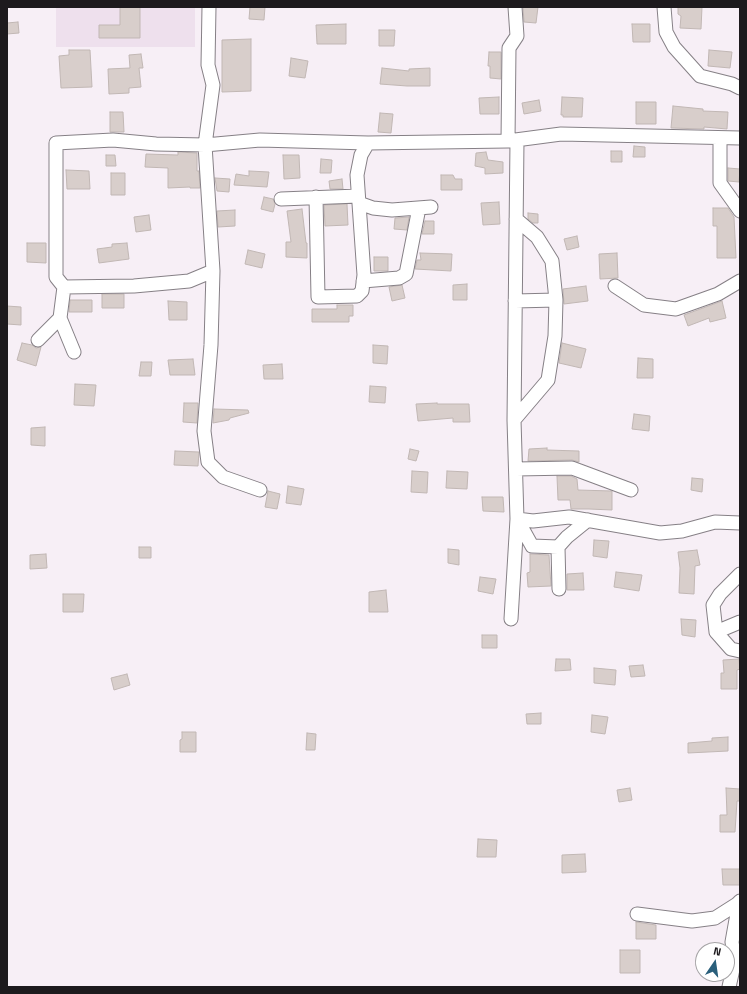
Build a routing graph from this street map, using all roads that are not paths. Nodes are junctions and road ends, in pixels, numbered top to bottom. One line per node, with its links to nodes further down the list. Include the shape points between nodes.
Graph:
1 (209, 7): 9 (street, via 208,65 213,85)
2 (515, 7): 7 (street, via 517,36 509,48)
3 (664, 7): 4 (street, via 666,32 674,47 700,76)
4 (740, 88)
5 (720, 138): 6 (street); 7 (street, via 560,134); 13 (street, via 720,183)
6 (740, 138)
7 (513, 141): 8 (street); 14 (street)
8 (368, 143): 9 (street, via 260,140); 12 (street, via 361,155 356,175)
9 (205, 145): 15 (street); 19 (street, via 113,140 56,143 56,277)
10 (316, 198): 11 (street); 12 (street); 16 (street, via 318,297 357,296 362,291)
11 (281, 199)
12 (358, 200): 16 (street); 16 (street, via 373,208 425,208 406,274 399,278)
13 (740, 211)
14 (516, 219): 20 (street, via 537,236 552,261); 21 (street)
15 (213, 271): 19 (street, via 189,281 134,286); 27 (street, via 211,345 204,432 208,462 223,477)
16 (364, 281)
17 (740, 281): 18 (street, via 718,294 676,309 644,305)
18 (615, 286)
19 (64, 287): 22 (street)
20 (556, 300): 21 (street); 25 (street, via 555,336 548,380)
21 (515, 301): 25 (street)
22 (60, 318): 23 (street); 24 (street)
23 (38, 340)
24 (74, 352)
25 (514, 420): 26 (street)
26 (516, 468): 28 (street, via 572,468); 29 (street)
27 (260, 490)
28 (631, 490)
29 (517, 519): 30 (street, via 533,521 569,517); 32 (street, via 532,546); 35 (street)
30 (588, 520): 31 (street, via 660,533 682,531 715,522); 32 (street)
31 (740, 523)
32 (558, 547): 34 (street)
33 (740, 574): 37 (street, via 713,605)
34 (559, 589)
35 (511, 619)
36 (740, 622): 37 (street)
37 (716, 632): 38 (street, via 731,649)
38 (740, 652)
39 (739, 902): 40 (street, via 715,918 692,921); 41 (street, via 732,942 735,960)
40 (637, 914)
41 (729, 987)

